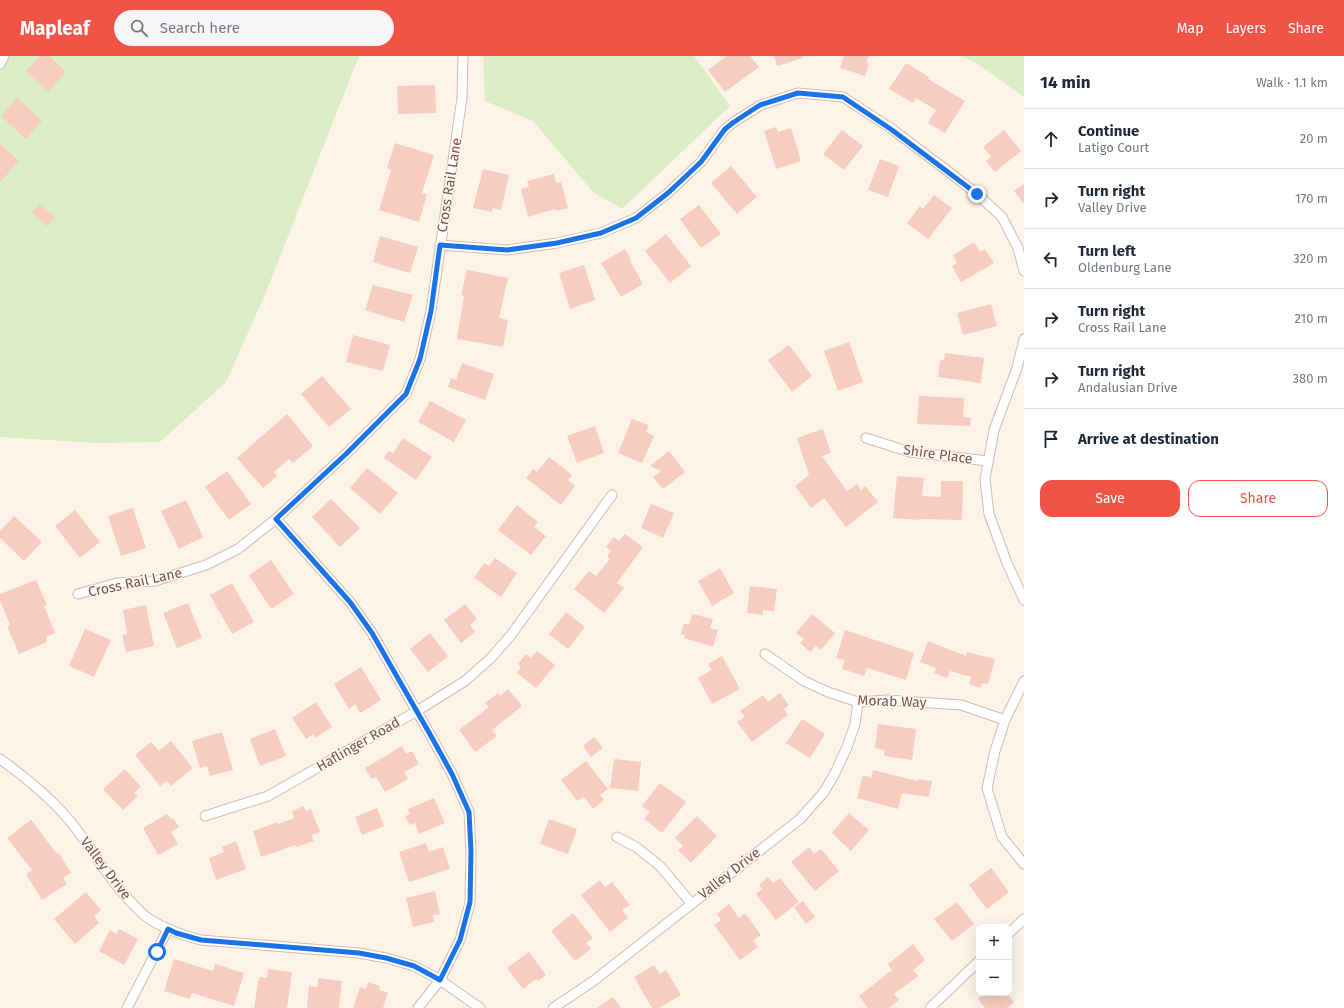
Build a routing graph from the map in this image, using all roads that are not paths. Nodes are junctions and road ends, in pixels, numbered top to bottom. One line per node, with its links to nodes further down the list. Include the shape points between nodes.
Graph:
1 (4, 56): 3 (street)
2 (463, 56): 4 (street, Cross Rail Lane, via 462,98)
3 (0, 64)
4 (440, 245): 5 (street, via 507,250 557,243 601,233 636,218 668,193 701,162 725,129 734,122 760,105 798,93 843,97 892,130 977,194 1002,217 1018,248); 10 (street, Cross Rail Lane, via 431,311 420,359 406,394)
5 (1024, 271)
6 (1024, 339): 8 (street, via 1017,368 994,430)
7 (866, 438): 8 (street, Shire Place, via 910,452)
8 (988, 461): 12 (street, via 984,479 989,514)
9 (612, 495): 16 (street, Haflinger Road, via 492,658 465,681)
10 (276, 519): 11 (street, Cross Rail Lane, via 238,549 206,565 155,581 117,582); 16 (street, via 350,602 372,633)
11 (78, 594)
12 (1024, 600)
13 (765, 654): 15 (street, Morab Way, via 804,681)
14 (1024, 681): 17 (street)
15 (858, 702): 17 (street, Morab Way, via 887,700 961,705); 22 (street, Valley Drive, via 855,724 846,747 824,792 813,806 800,819)
16 (417, 711): 19 (street, Haflinger Road, via 268,796); 27 (street, via 452,774 469,812 470,902 460,940)
17 (1005, 720): 21 (street, via 987,788 1002,837)
18 (0, 759): 24 (street, Valley Drive, via 45,795 70,821 127,898 148,918)
19 (205, 816)
20 (617, 837): 22 (street, via 636,847 660,866)
21 (1024, 864)
22 (691, 903): 31 (street, Valley Drive, via 592,982)
23 (1024, 919): 25 (street)
24 (168, 929): 27 (street, Valley Drive, via 201,940 359,953 386,958 414,966); 28 (street)
25 (1012, 930)
26 (976, 964): 32 (street)
27 (440, 980): 29 (street); 30 (street, Valley Drive)
28 (127, 1008)
29 (418, 1008)
30 (480, 1008)
31 (553, 1008)
32 (930, 1008)

